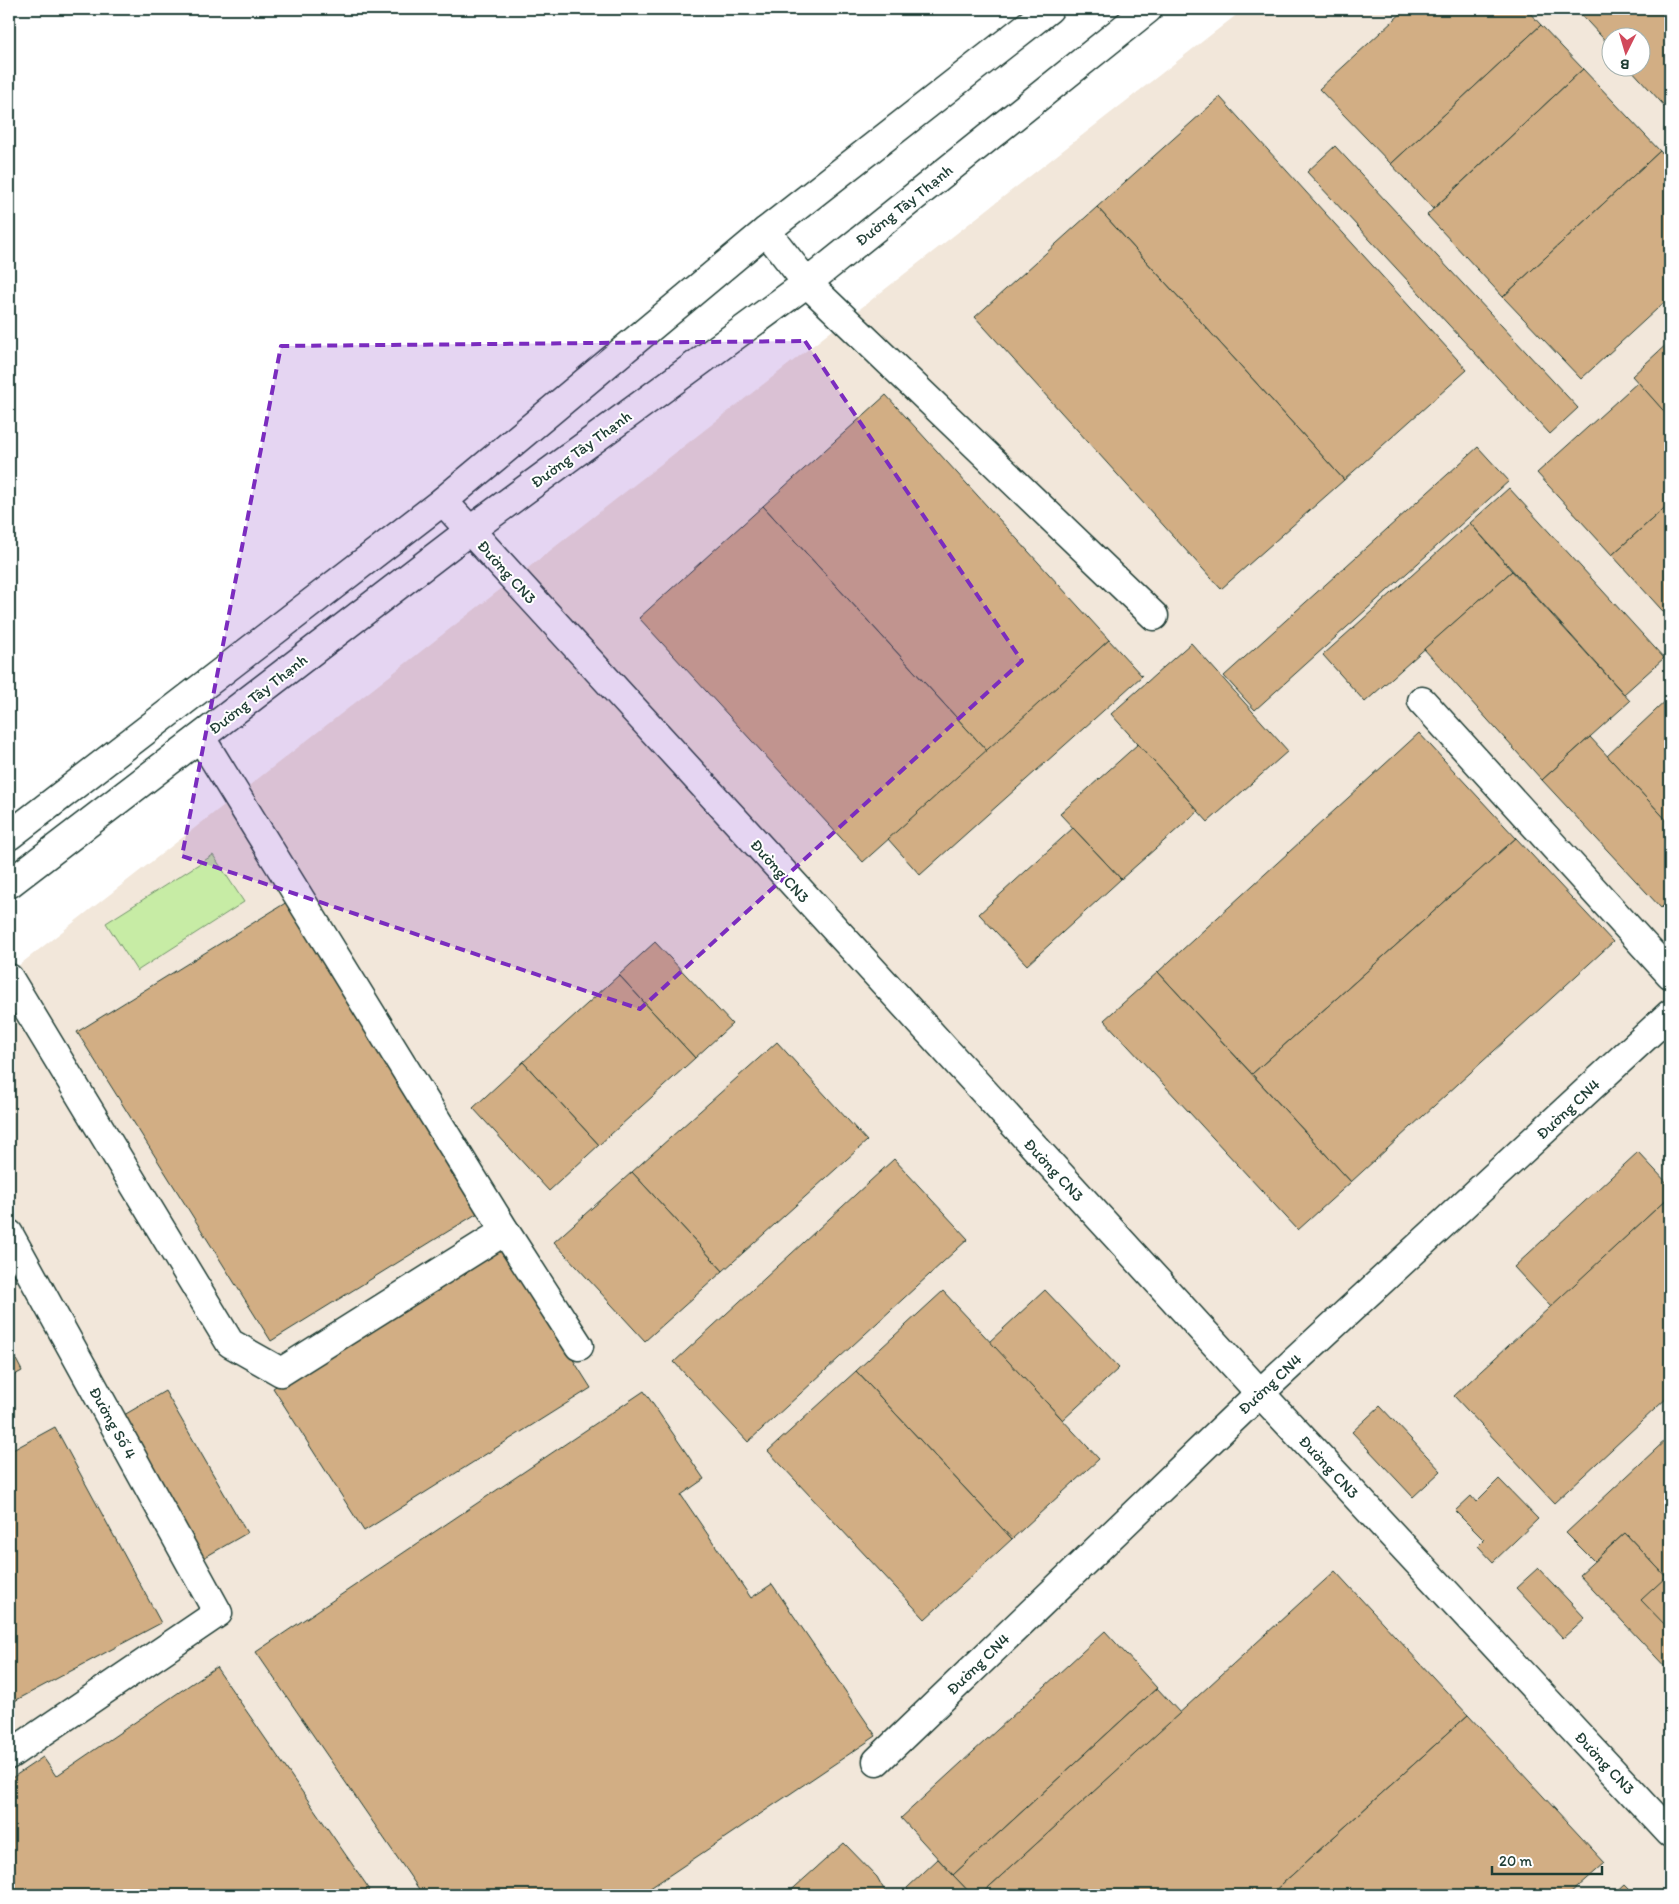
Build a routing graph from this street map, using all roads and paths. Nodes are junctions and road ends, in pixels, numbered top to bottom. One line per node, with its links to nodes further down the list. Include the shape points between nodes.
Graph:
1 (1049, 9): 3 (street)
2 (1148, 9): 4 (street, Đường Tây Thạnh)
3 (766, 231): 4 (street); 5 (street)
4 (807, 283): 6 (street, Đường Tây Thạnh); 7 (street)
5 (443, 501): 6 (street, Đường CN3); 10 (street)
6 (469, 531): 9 (street, Đường Tây Thạnh); 18 (street, Đường CN3)
7 (1154, 616)
8 (1422, 701): 12 (street)
9 (201, 738): 11 (street, Đường Tây Thạnh); 15 (street)
10 (9, 836)
11 (9, 884)
12 (1670, 974)
13 (9, 978): 15 (street, via 230,1342 281,1372)
14 (1670, 1014): 18 (street, Đường CN4)
15 (505, 1231): 17 (street)
16 (9, 1234): 19 (street, Đường Số 4, via 218,1613)
17 (579, 1346)
18 (1260, 1393): 20 (street, Đường CN4); 21 (street, Đường CN3)
19 (9, 1754)
20 (877, 1761)
21 (1670, 1833)

